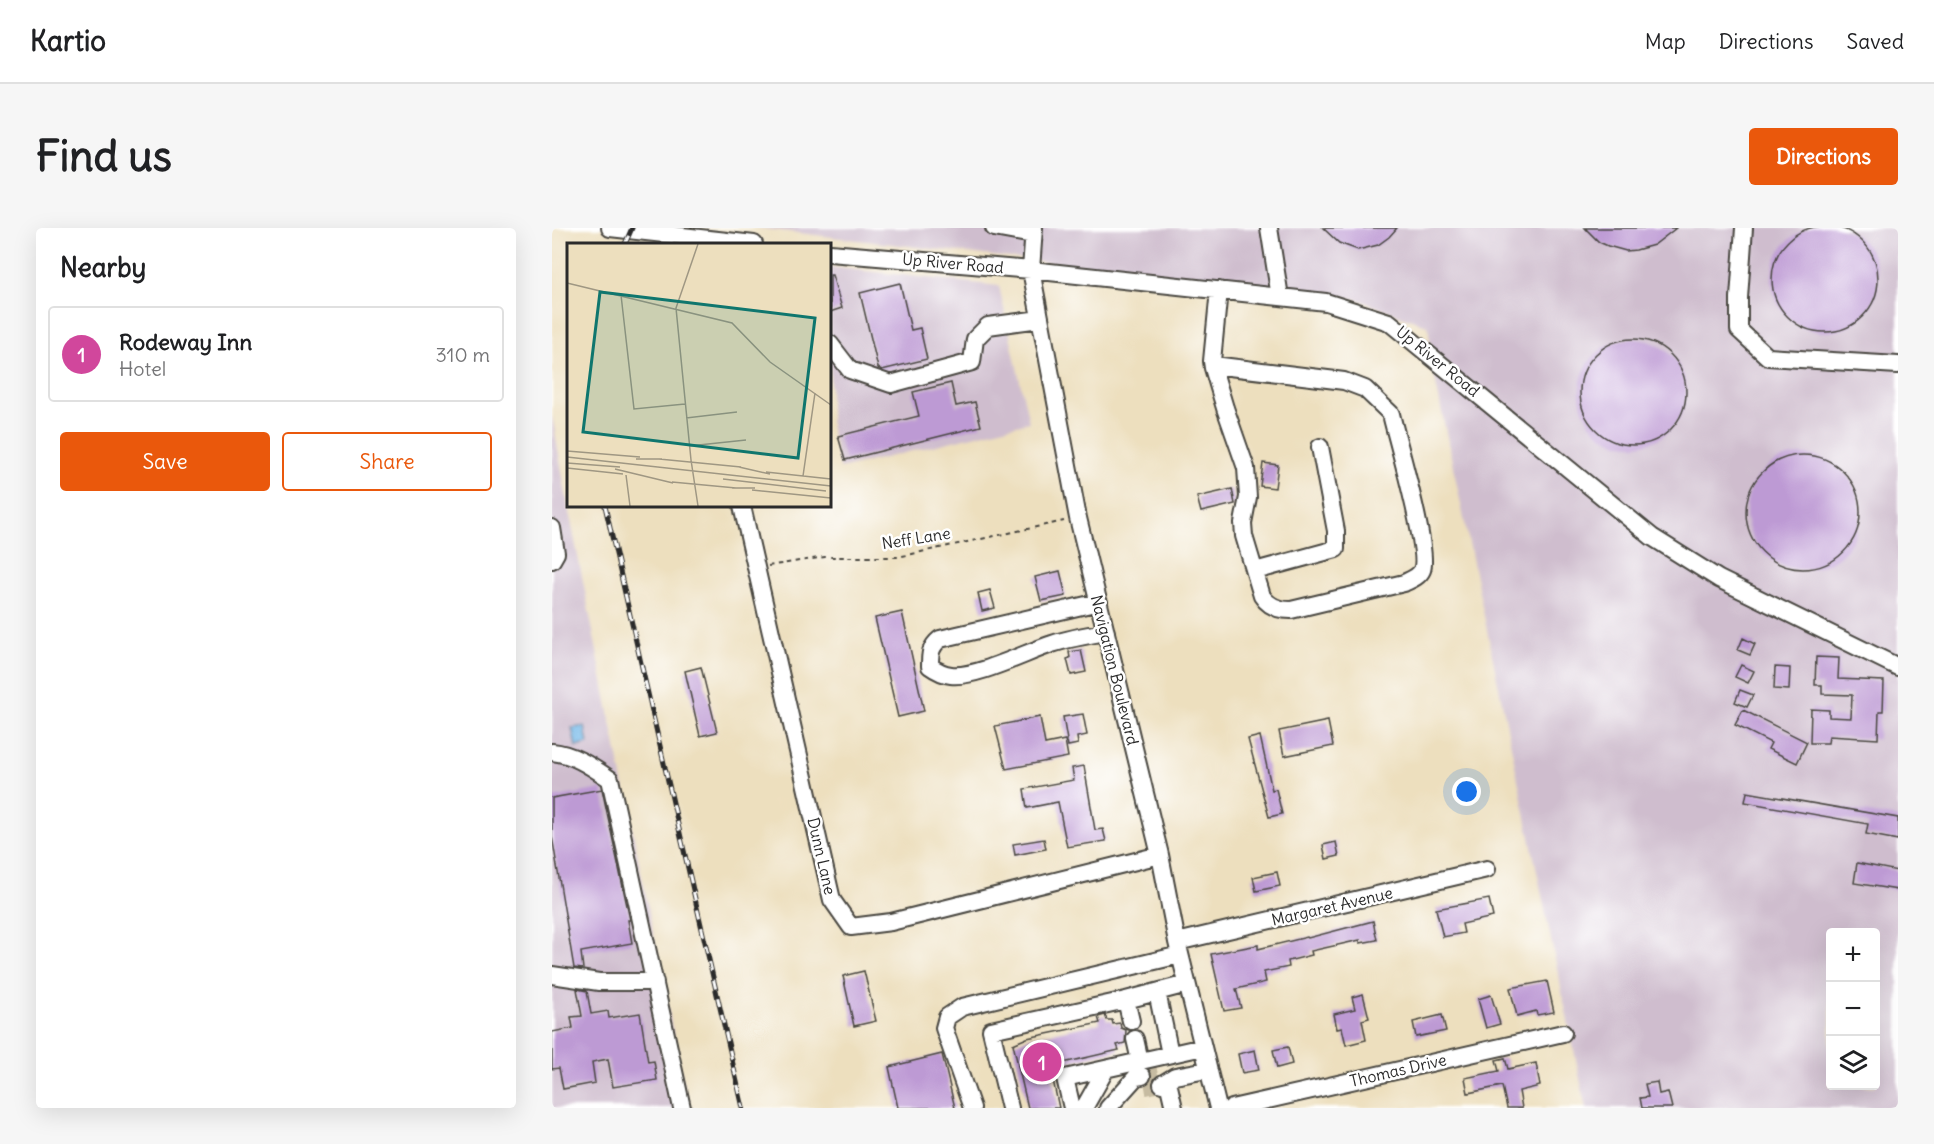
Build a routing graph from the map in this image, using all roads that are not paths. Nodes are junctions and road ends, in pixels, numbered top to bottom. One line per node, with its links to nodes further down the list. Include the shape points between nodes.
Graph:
1 (617, 228): 5 (street)
2 (994, 228): 6 (street)
3 (1269, 228): 12 (street)
4 (1744, 228): 16 (street, via 1739,330 1768,357)
5 (658, 231): 7 (street)
6 (1033, 232): 10 (street, Navigation Boulevard)
7 (683, 240): 8 (street)
8 (736, 243)
9 (831, 253): 10 (street, Up River Road)
10 (1031, 270): 11 (street, Up River Road); 13 (street, Navigation Boulevard)
11 (1219, 290): 12 (street, Up River Road); 15 (street)
12 (1280, 297): 24 (street, Up River Road, via 1326,302 1389,322 1652,537 1719,579)
13 (1041, 319): 14 (street, via 988,326 975,339 972,362 891,384 850,370); 22 (street, Navigation Boulevard, via 1078,518)
14 (831, 345)
15 (1213, 365): 21 (street, via 1246,468 1244,536); 21 (street, via 1344,381 1365,389 1391,414 1424,558 1422,571 1404,584 1283,610 1267,603)
16 (1898, 365)
17 (1320, 447): 21 (street, via 1336,549)
18 (742, 507): 26 (street, Dunn Lane, via 832,900 851,927 891,922)
19 (552, 528): 20 (street, via 556,553)
20 (552, 560)
21 (1255, 571)
22 (1099, 602): 23 (street, Navigation Boulevard); 23 (street, via 939,639 930,652 930,666 952,676 964,674 1053,643)
23 (1106, 632): 26 (street, Navigation Boulevard)
24 (1898, 667)
25 (552, 752): 30 (street, via 580,760 610,778)
26 (1160, 855): 28 (street, Navigation Boulevard)
27 (1487, 869): 28 (street, Margaret Avenue)
28 (1179, 949): 31 (street, Navigation Boulevard); 43 (street, Margaret Avenue, via 962,1006 947,1017 944,1028)
29 (552, 975): 30 (street, via 599,982)
30 (655, 982): 42 (street)
31 (1187, 984): 32 (street); 37 (street, Navigation Boulevard)
32 (1157, 992): 33 (street); 38 (street)
33 (1126, 1000): 34 (street); 44 (street, via 991,1030)
34 (1131, 1021)
35 (1563, 1033): 50 (street, Thomas Drive)
36 (1135, 1039): 41 (street)
37 (1203, 1047): 38 (street); 40 (street, Navigation Boulevard)
38 (1170, 1054): 41 (street)
39 (1106, 1069): 41 (street); 45 (street, via 1065,1078); 46 (street)
40 (1207, 1070): 48 (street, via 1166,1078); 49 (street, Navigation Boulevard)
41 (1139, 1077): 47 (street)
42 (682, 1108)
43 (972, 1108)
44 (1010, 1108)
45 (1072, 1108)
46 (1084, 1108)
47 (1108, 1108)
48 (1174, 1108)
49 (1218, 1108)
50 (1232, 1108)

